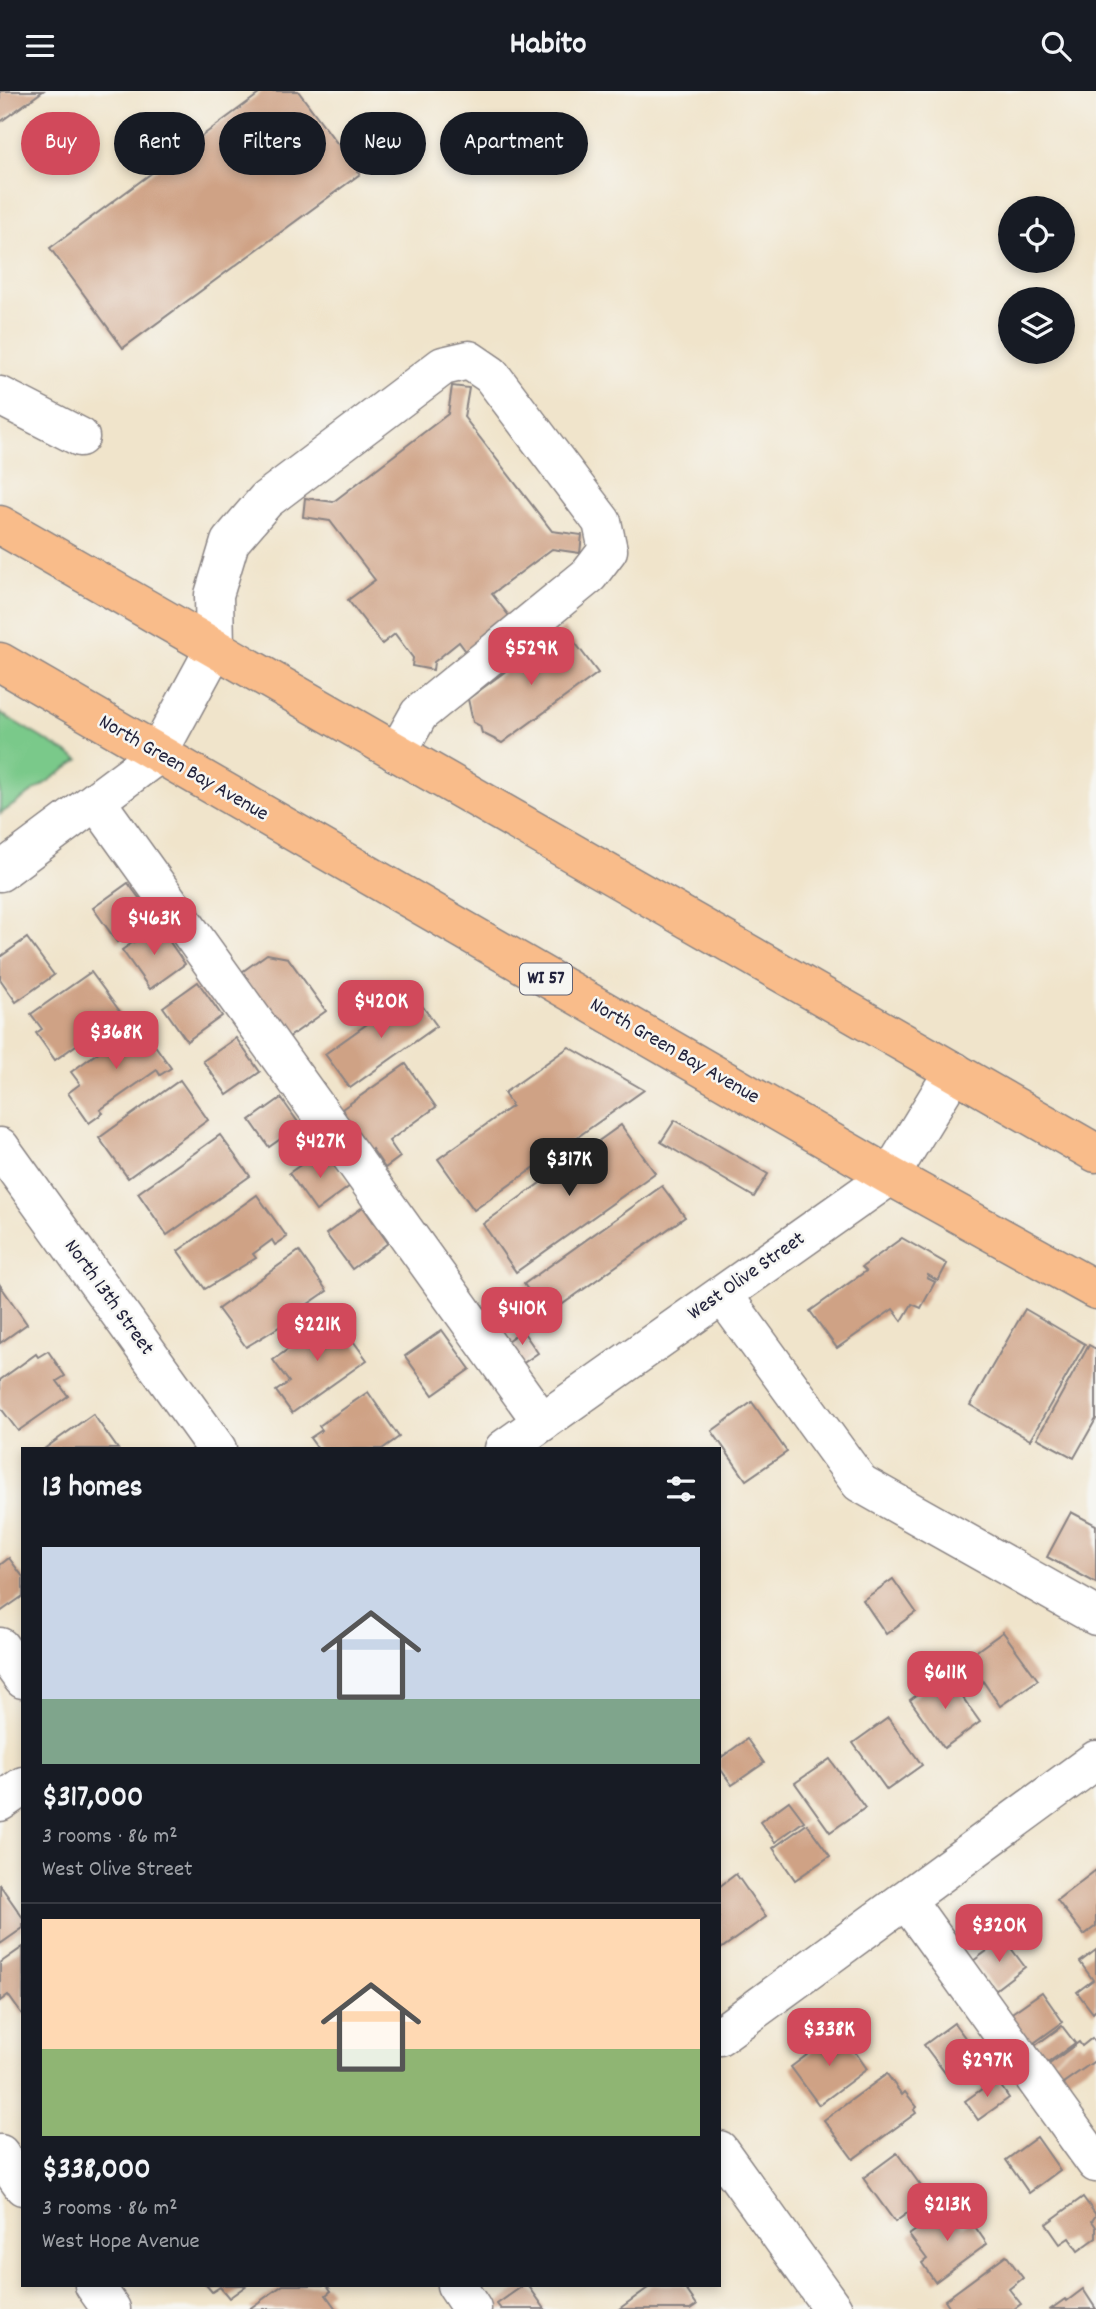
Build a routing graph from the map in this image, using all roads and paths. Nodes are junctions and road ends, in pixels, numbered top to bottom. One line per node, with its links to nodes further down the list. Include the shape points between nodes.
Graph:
1 (0, 396): 2 (street)
2 (80, 437)
3 (0, 525): 4 (main road)
4 (215, 648): 6 (main road); 6 (street, via 214,595 230,542 266,500 443,366 469,360 491,375 602,522 608,550 589,575 419,714); 7 (street)
5 (0, 662): 7 (main road, North Green Bay Avenue / WI 57)
6 (397, 753): 10 (main road)
7 (157, 755): 8 (street); 13 (main road, North Green Bay Avenue / WI 57)
8 (96, 801): 9 (street); 16 (street)
9 (0, 872)
10 (954, 1071): 12 (main road); 13 (street, West Olive Street)
11 (0, 1147): 17 (street, North 13th Street)
12 (1096, 1153)
13 (890, 1176): 14 (main road, North Green Bay Avenue / WI 57); 15 (street, West Olive Street)
14 (1096, 1290)
15 (723, 1295): 16 (street, West Olive Street); 19 (street, via 860,1483)
16 (542, 1422): 18 (street, West Olive Street)
17 (216, 1447)
18 (507, 1447)
19 (1096, 1616)
20 (0, 1647): 21 (street)
21 (21, 1676)
22 (1096, 1761): 25 (street)
23 (21, 1787): 24 (street)
24 (0, 1802)
25 (907, 1901): 26 (street); 29 (street)
26 (721, 2035)
27 (721, 2153): 35 (street)
28 (0, 2154): 30 (street)
29 (1096, 2163)
30 (21, 2183)
31 (95, 2287): 33 (street)
32 (457, 2287): 34 (street)
33 (111, 2309)
34 (472, 2309)
35 (833, 2309)

